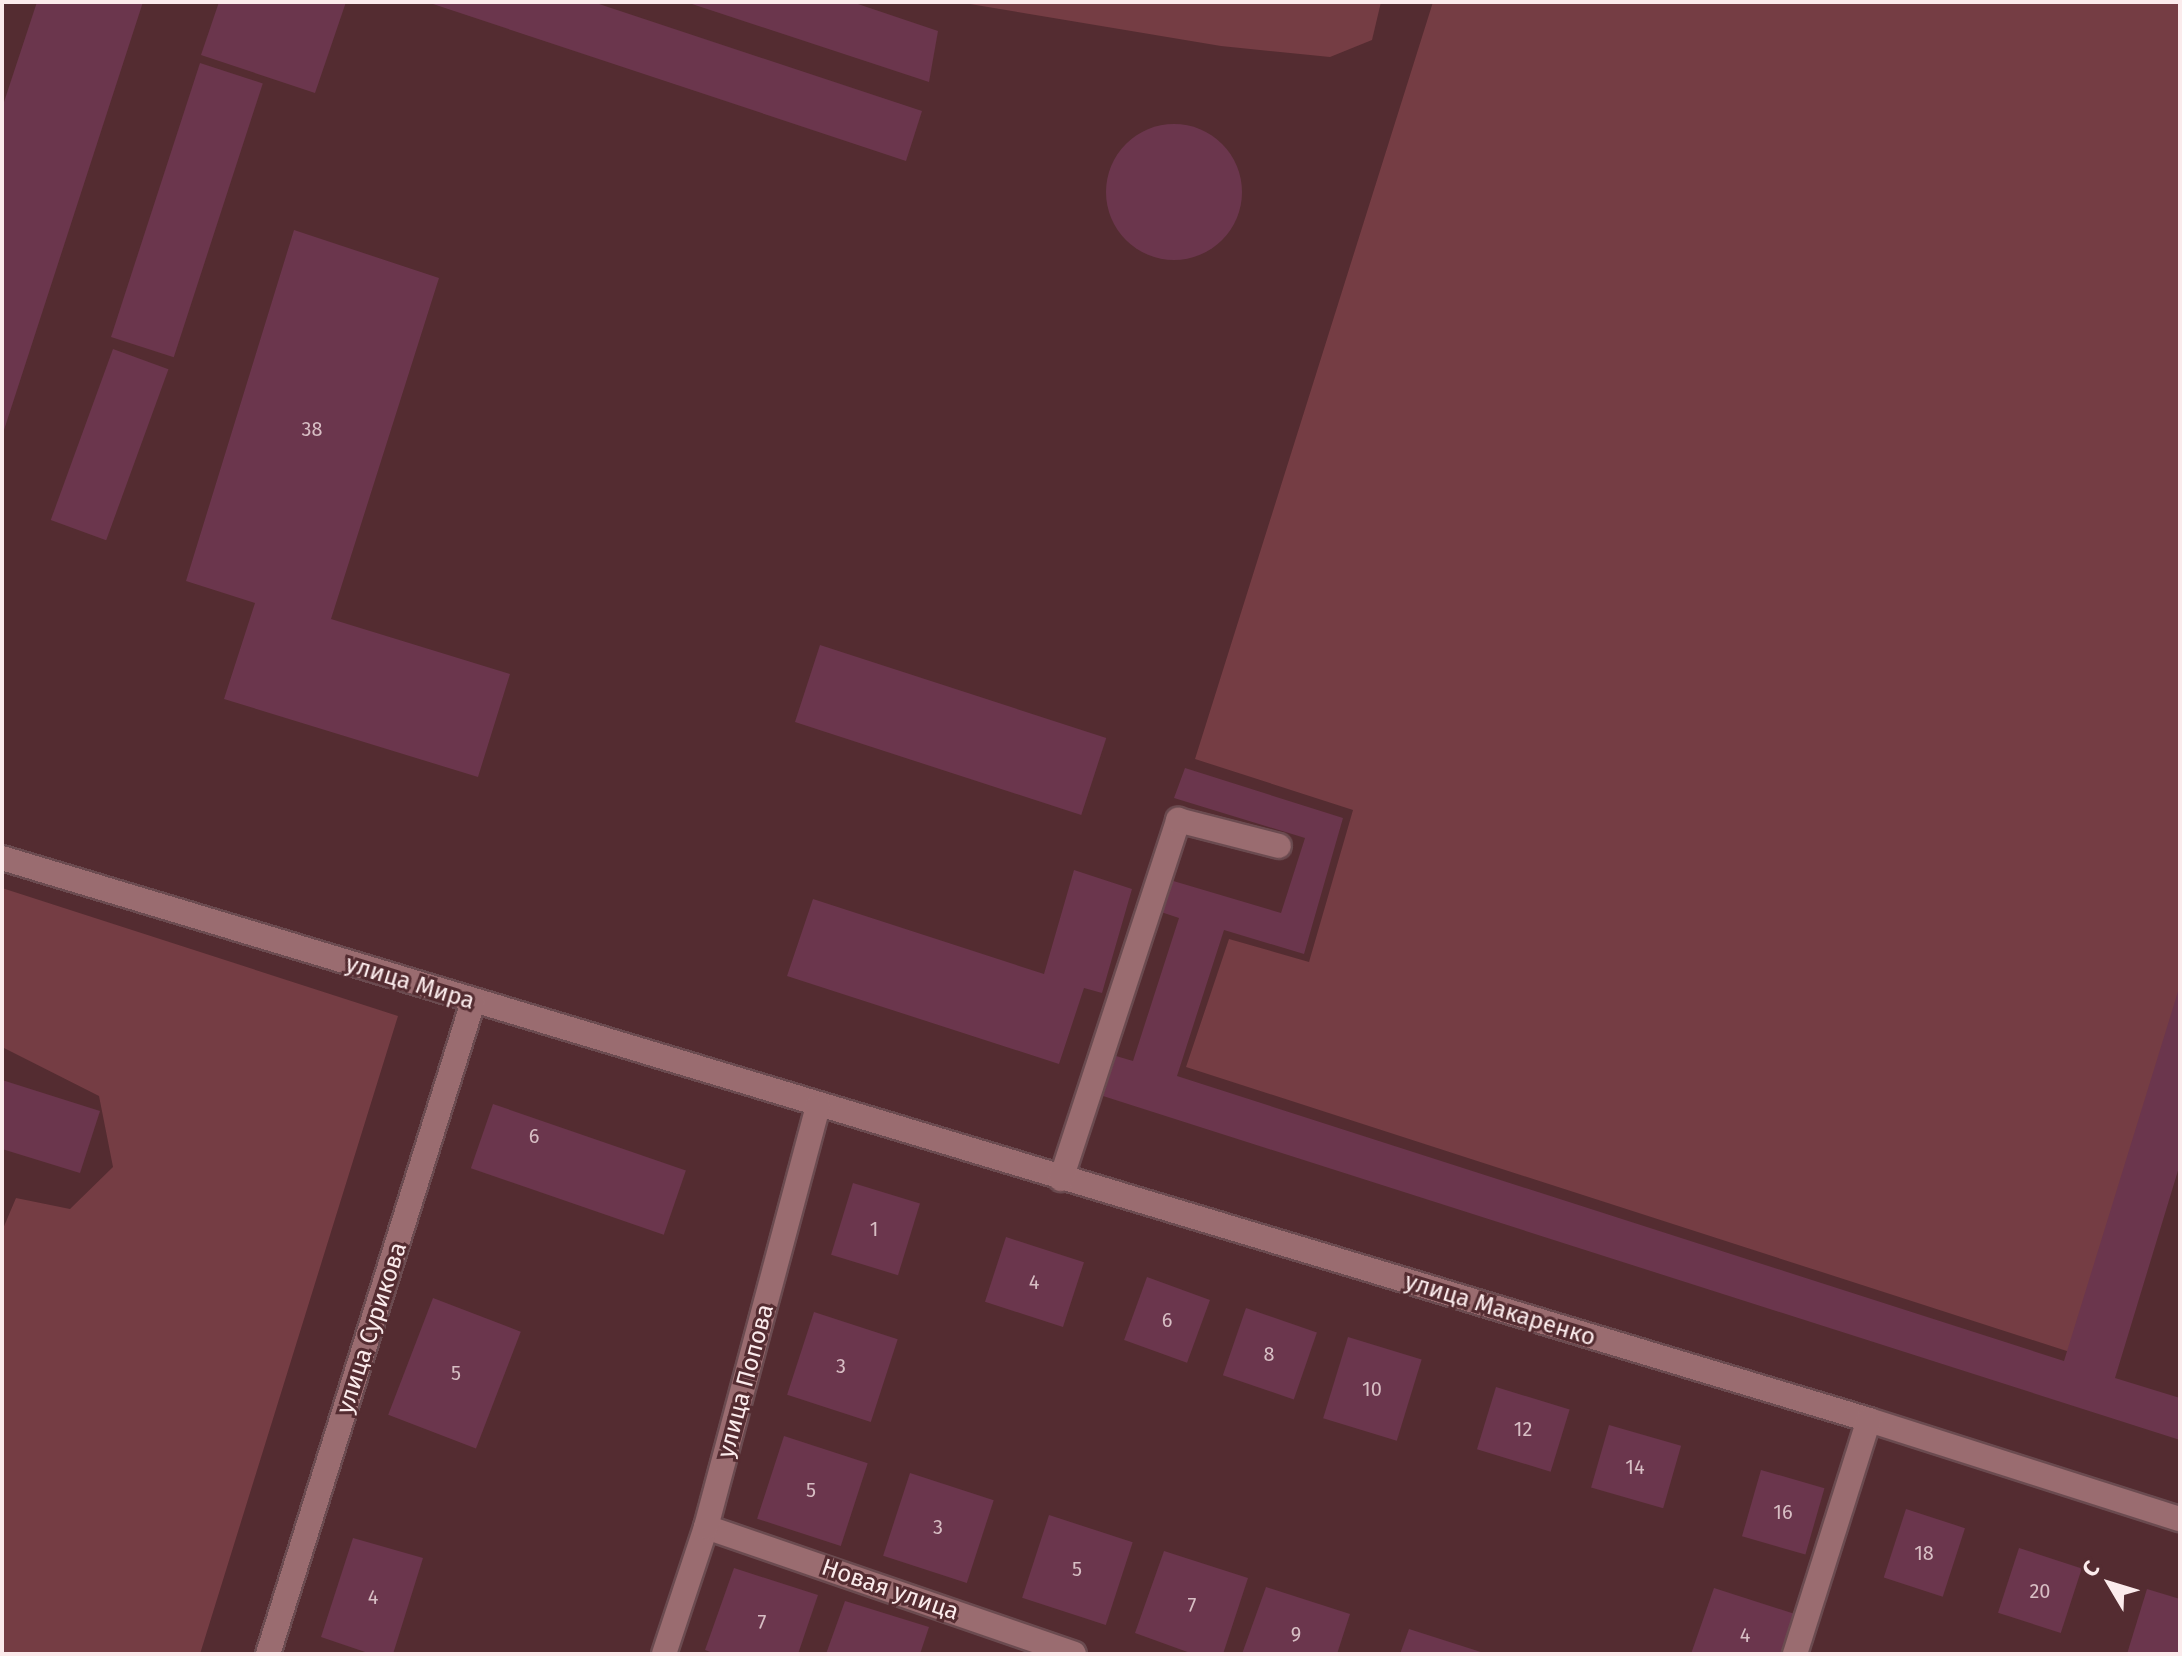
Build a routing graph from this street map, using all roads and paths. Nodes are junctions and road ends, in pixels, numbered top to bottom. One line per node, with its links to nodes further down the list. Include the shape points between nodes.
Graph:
1 (1279, 846): 5 (street, via 1178,820)
2 (2, 858): 3 (street, улица Мира)
3 (473, 1002): 4 (street, улица Мира); 9 (street, улица Сурикова)
4 (818, 1106): 5 (street, улица Макаренко); 8 (street, улица Попова)
5 (1061, 1179): 6 (street, улица Макаренко)
6 (1869, 1420): 7 (street, улица Макаренко); 12 (street)
7 (2180, 1519)
8 (706, 1527): 10 (street, улица Попова); 11 (street, Новая улица)
9 (268, 1654)
10 (664, 1654)
11 (1074, 1654)
12 (1795, 1654)

